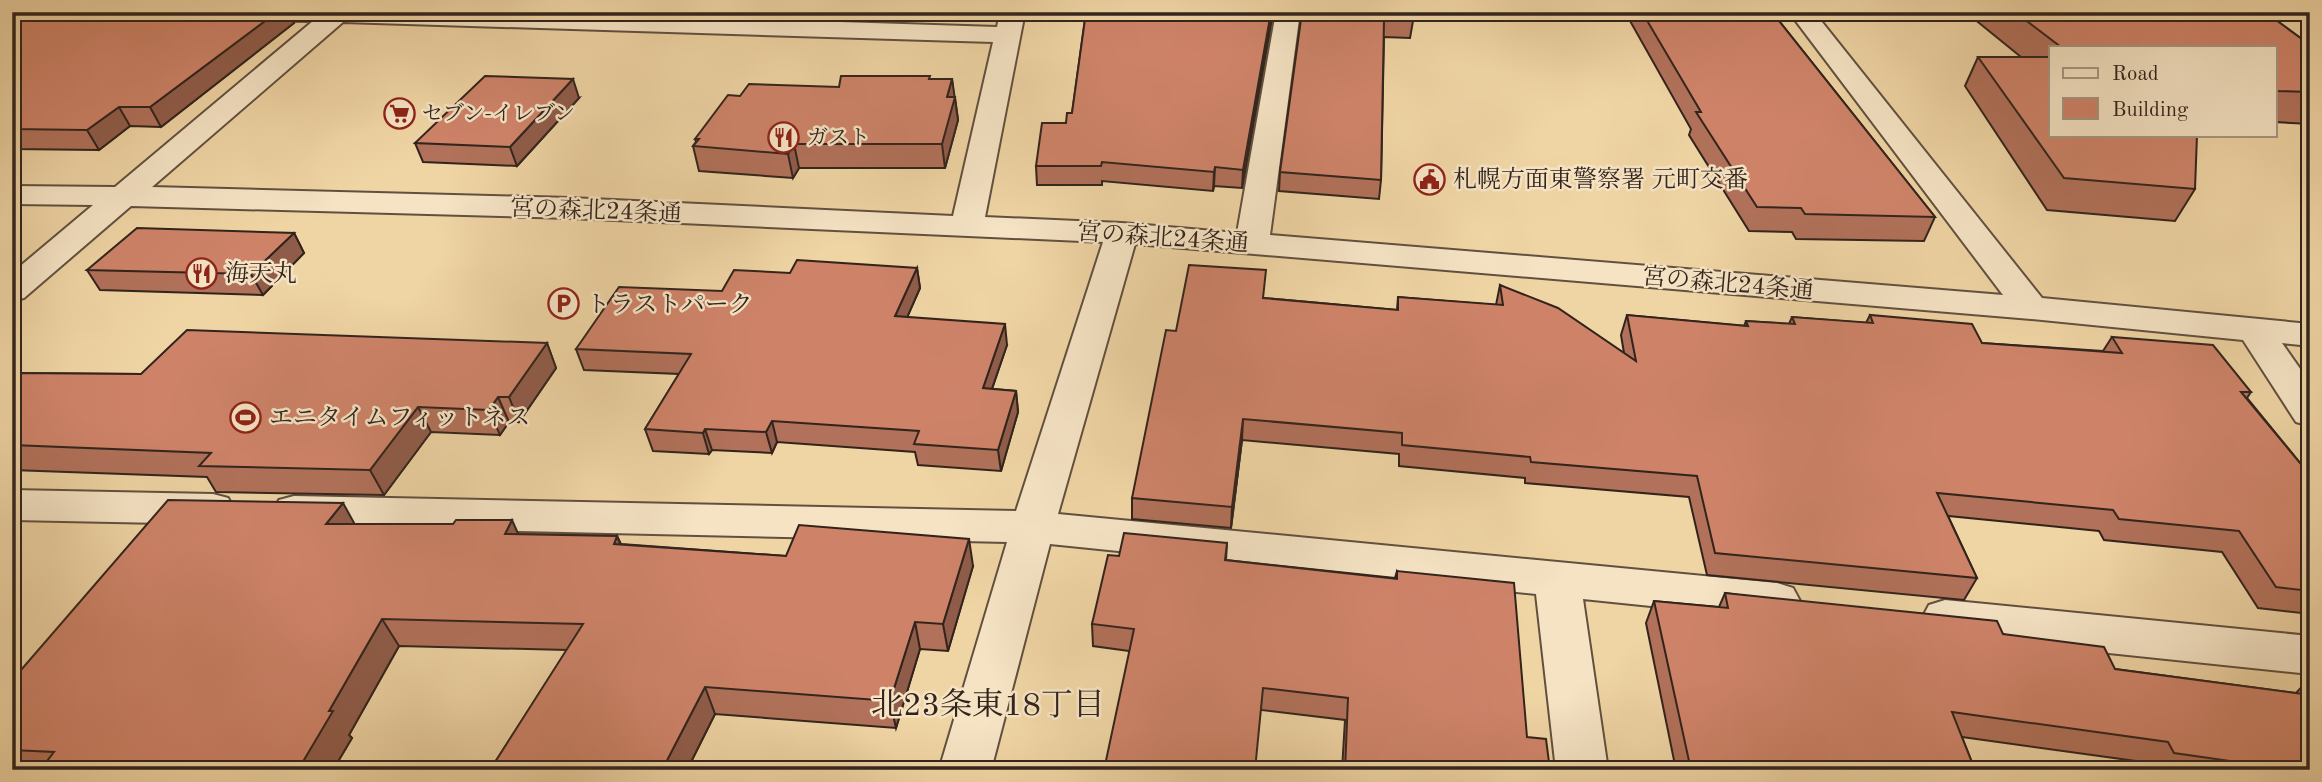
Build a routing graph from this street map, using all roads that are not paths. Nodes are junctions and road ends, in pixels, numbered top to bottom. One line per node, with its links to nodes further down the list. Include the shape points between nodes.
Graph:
1 (150, 12): 4 (street)
2 (1288, 12): 10 (street)
3 (1801, 12): 12 (street)
4 (338, 13): 5 (street); 7 (street)
5 (1010, 23): 8 (street)
6 (12, 195): 7 (street, 宮の森北24条通)
7 (124, 196): 8 (street, 宮の森北24条通); 11 (street)
8 (967, 226): 9 (street, 宮の森北24条通)
9 (1122, 233): 10 (street, 宮の森北24条通); 17 (street)
10 (1251, 243): 12 (street, 宮の森北24条通)
11 (12, 292)
12 (2031, 308): 13 (street, 宮の森北24条通)
13 (2255, 330): 14 (street, 宮の森北24条通); 15 (street)
14 (2310, 335)
15 (2310, 412)
16 (12, 505): 17 (street)
17 (1033, 527): 18 (street); 22 (street)
18 (1557, 579): 19 (street); 23 (street)
19 (1817, 605)
20 (1899, 614): 21 (street)
21 (2310, 655)
22 (965, 770)
23 (1582, 770)

